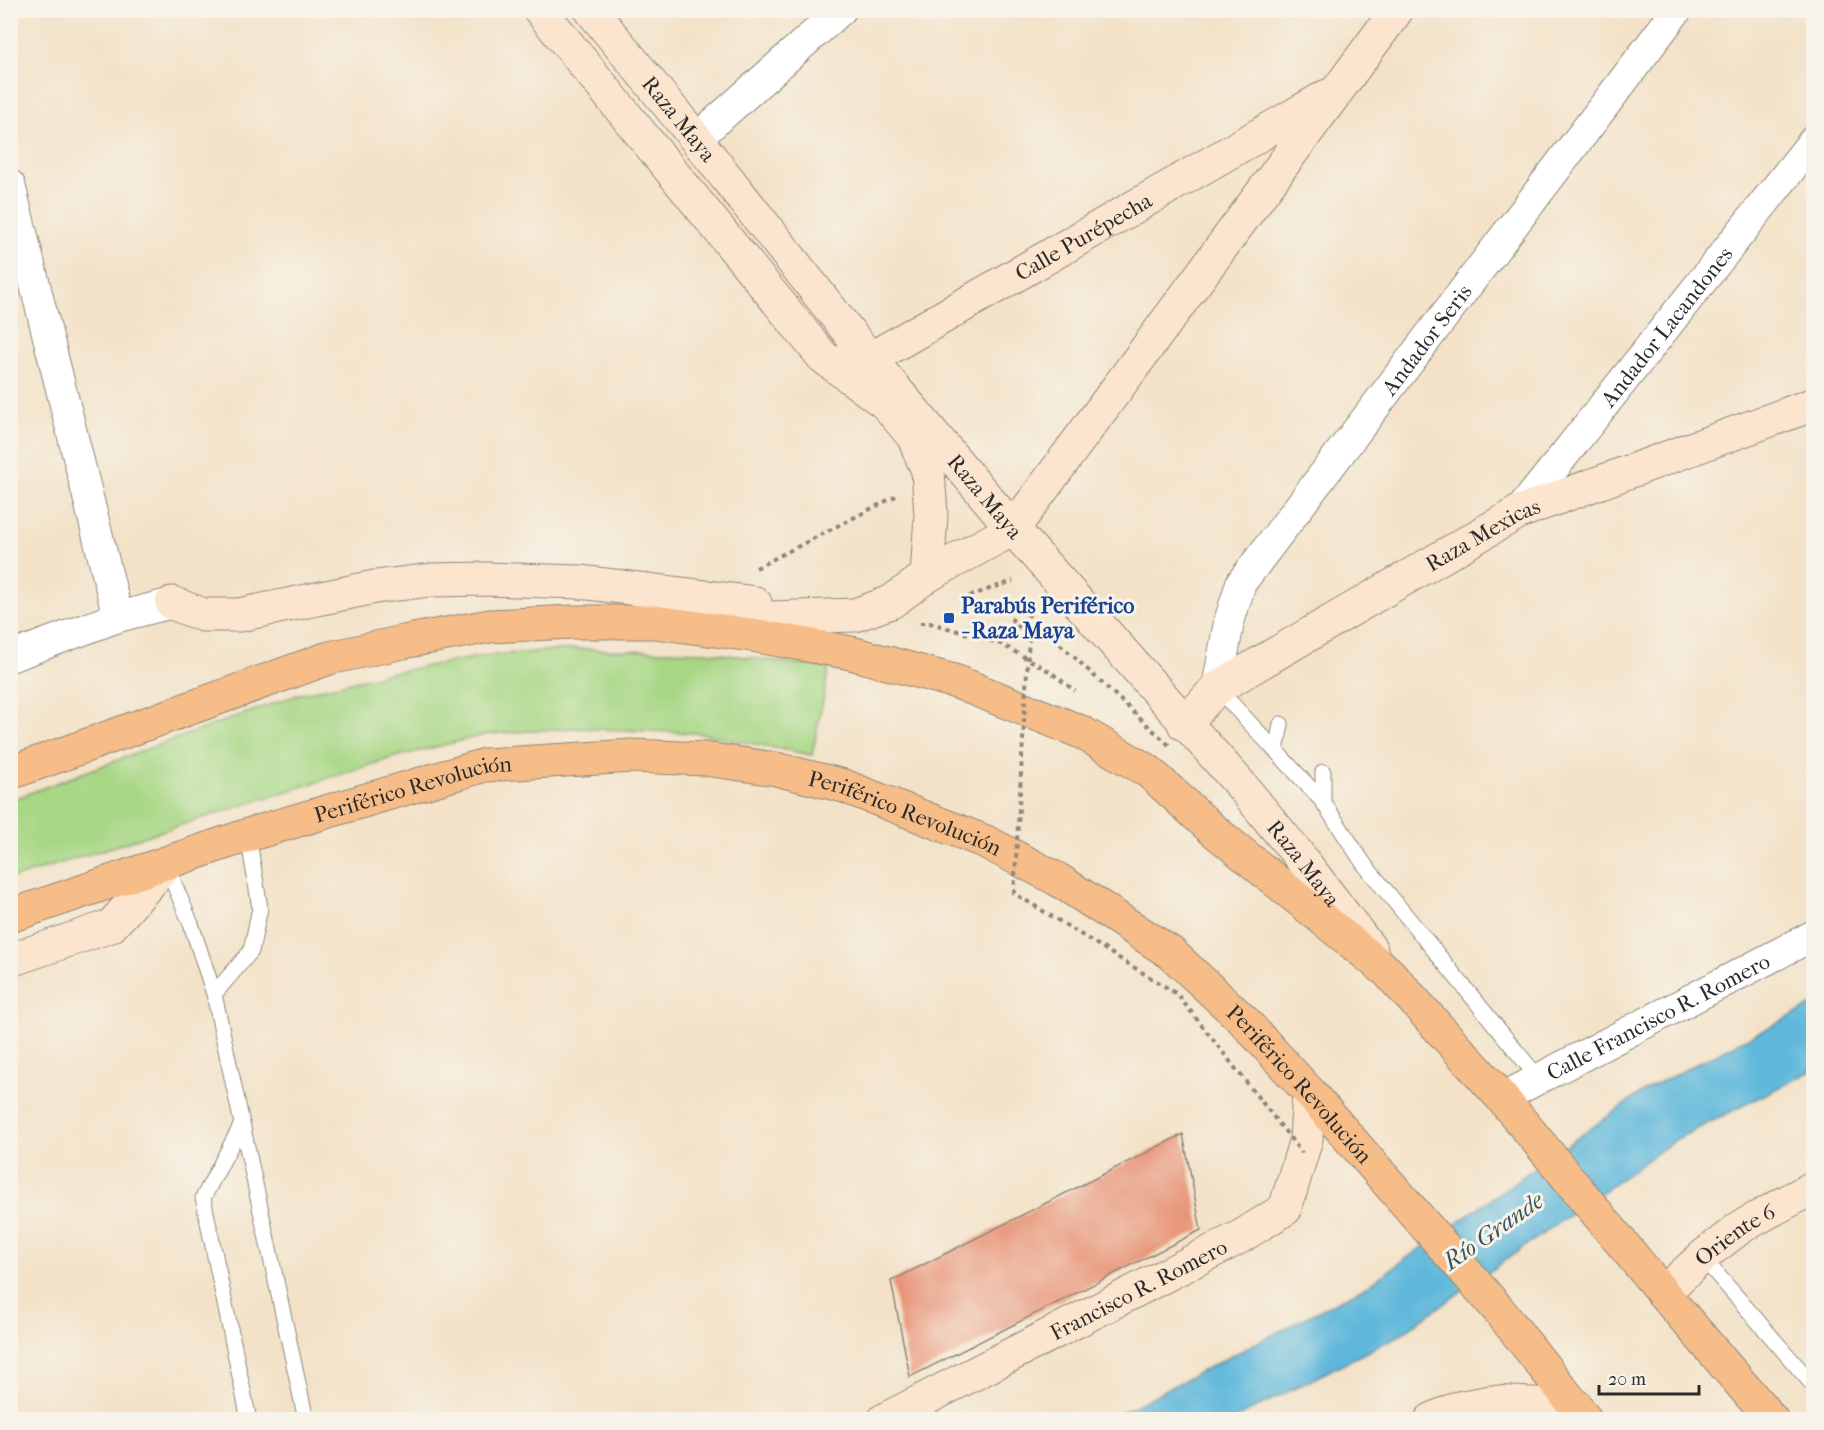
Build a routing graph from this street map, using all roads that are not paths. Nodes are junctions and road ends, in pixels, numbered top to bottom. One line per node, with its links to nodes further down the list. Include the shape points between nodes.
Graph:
1 (540, 10): 10 (street, Raza Maya)
2 (591, 10): 7 (street, Raza Maya)
3 (841, 10): 7 (street)
4 (1397, 10): 6 (street, Calle Purépecha)
5 (1677, 10): 21 (street, Andador Seris, via 1241,583)
6 (1337, 90): 11 (street, Calle Purépecha); 14 (street, Calle Purépecha)
7 (696, 139): 11 (street, Raza Maya)
8 (1814, 140): 13 (street, Andador Lacandones)
9 (10, 185): 18 (street)
10 (823, 357): 11 (street); 15 (street, Raza Maya, via 886,404 913,436 928,471 931,514)
11 (870, 359): 14 (street, Raza Maya)
12 (1814, 404): 13 (street, Raza Mexicas)
13 (1519, 512): 21 (street, Raza Mexicas)
14 (1013, 529): 15 (street); 23 (street, Raza Maya)
15 (927, 576): 17 (street, via 891,602)
16 (172, 603): 17 (street, via 203,615 239,615 375,587 487,579 591,584); 18 (street)
17 (855, 615): 19 (street)
18 (118, 617): 20 (street)
19 (655, 622): 26 (highway, via 490,626 329,658); 33 (highway, via 851,653 957,682 1081,732 1148,771 1212,829)
20 (10, 657)
21 (1217, 687): 23 (street, Raza Mexicas); 24 (lane)
22 (1281, 724): 24 (lane)
23 (1177, 734): 33 (street, Raza Maya, via 1240,784)
24 (1276, 751): 27 (lane)
25 (1323, 772): 27 (lane)
26 (10, 773)
27 (1323, 802): 35 (lane, via 1364,864)
28 (248, 835): 29 (highway, Periférico Revolución); 34 (lane, via 260,908 251,951); 36 (highway, Periférico Revolución, via 485,765 632,756 705,759 776,769 844,786 912,811 986,842 1058,879 1171,953 1244,1021)
29 (166, 865): 30 (highway, Periférico Revolución); 32 (street, via 111,926); 34 (lane)
30 (10, 916)
31 (1814, 935): 35 (street, Calle Francisco R. Romero)
32 (10, 960)
33 (1388, 972): 37 (highway)
34 (214, 994): 38 (lane)
35 (1539, 1079): 37 (street, Calle Francisco R. Romero)
36 (1309, 1092): 43 (highway, Periférico Revolución, via 1498,1309); 47 (street, Francisco R. Romero, via 1306,1139 1285,1209 1240,1237)
37 (1502, 1098): 41 (highway)
38 (242, 1124): 45 (lane, via 203,1198); 46 (lane)
39 (1814, 1187): 40 (street, Oriente 6, via 1741,1227)
40 (1702, 1257): 41 (street, Oriente 6); 42 (lane)
41 (1663, 1293): 48 (highway)
42 (1814, 1386)
43 (1581, 1413): 44 (street, via 1491,1402)
44 (1452, 1416)
45 (249, 1419)
46 (306, 1419)
47 (884, 1419)
48 (1772, 1419)

